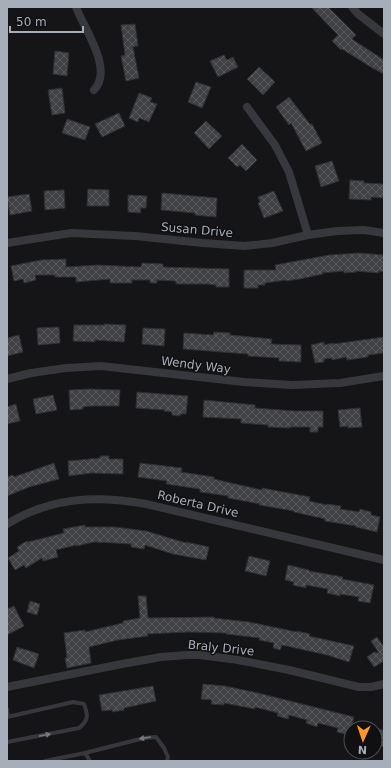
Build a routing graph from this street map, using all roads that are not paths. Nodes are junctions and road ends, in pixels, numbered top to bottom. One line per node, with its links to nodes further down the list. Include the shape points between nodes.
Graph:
1 (76, 7): 4 (street, via 100,61 101,77)
2 (352, 7): 3 (street)
3 (384, 34)
4 (94, 90)
5 (248, 107): 7 (street, via 275,145 289,172)
6 (384, 233): 7 (street, Susan Drive, via 350,230)
7 (308, 235): 8 (street, Susan Drive, via 244,246 71,233)
8 (7, 243)
9 (384, 376): 10 (street, Wendy Way, via 340,383 292,385 101,366 66,368)
10 (7, 379)
11 (7, 524): 12 (street, Roberta Drive, via 40,508 72,500 121,499)
12 (384, 560)
13 (384, 684): 14 (street, Braly Drive, via 359,688 238,660 187,655 161,657)
14 (7, 687)
15 (7, 709): 16 (lane)
16 (8, 717): 17 (lane, one-way to 16, via 79,728 85,723 88,714 84,704 73,702)
17 (7, 742)
18 (85, 753): 19 (lane); 20 (lane); 21 (lane, one-way to 18, via 164,748 156,737)
19 (45, 761)
20 (90, 761)
21 (167, 761)

